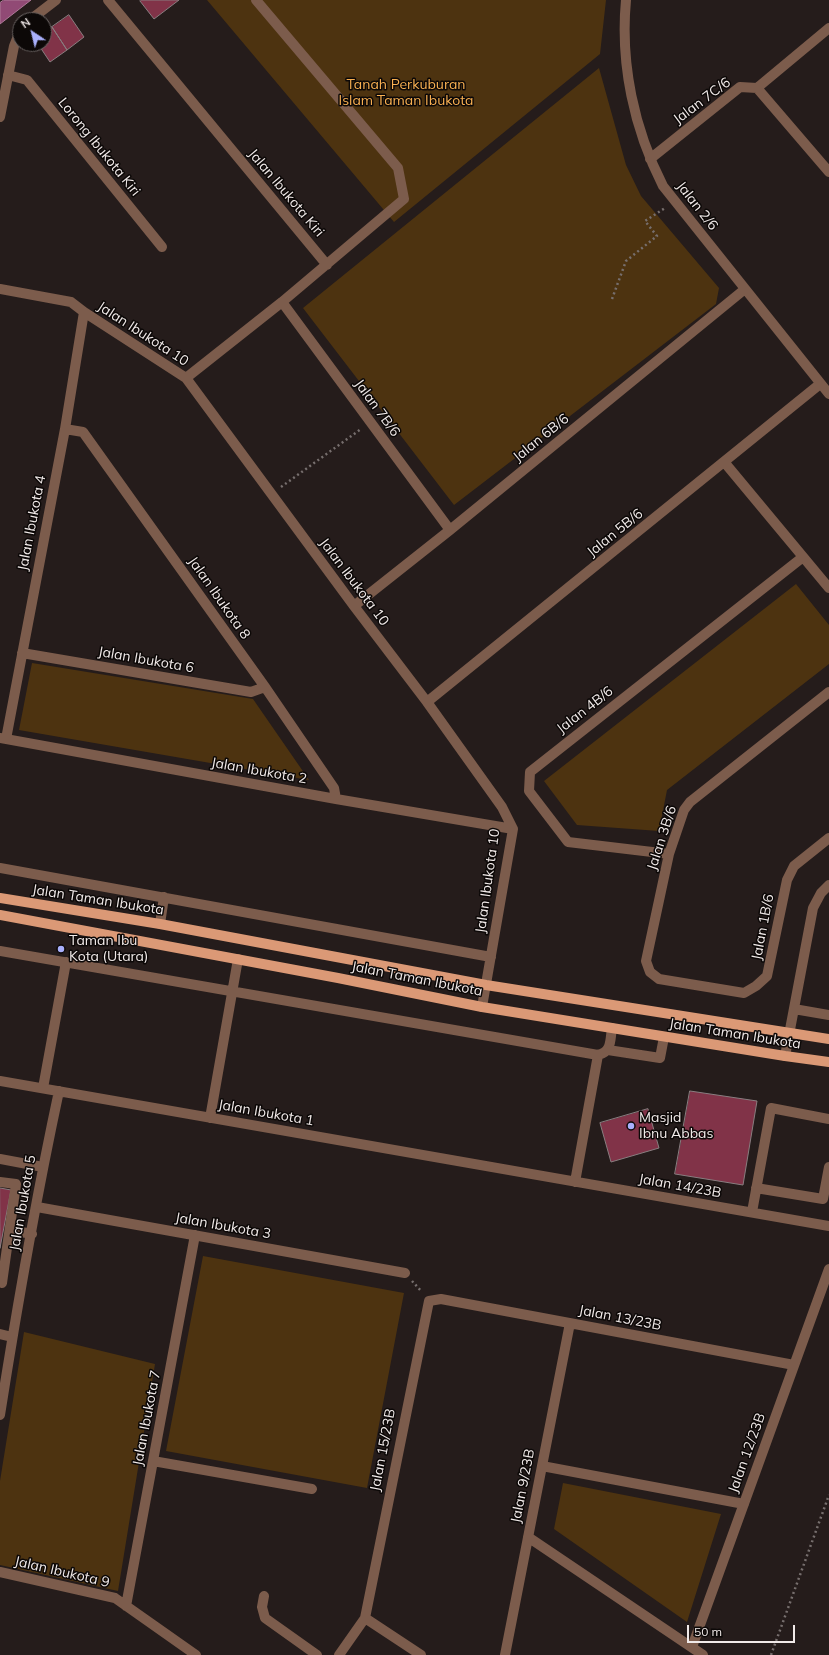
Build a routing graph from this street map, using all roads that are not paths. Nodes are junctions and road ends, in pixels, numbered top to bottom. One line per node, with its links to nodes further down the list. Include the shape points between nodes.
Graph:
1 (56, 0): 5 (street)
2 (108, 0): 14 (street, Jalan Ibukota Kiri)
3 (256, 0): 14 (street, via 398,168 404,199)
4 (626, 0): 11 (street, Jalan 2/6, via 624,28 628,77)
5 (40, 12)
6 (829, 28): 9 (street)
7 (13, 52): 8 (street)
8 (8, 75): 10 (street); 13 (street, Lorong Ibukota Kiri, via 27,80)
9 (757, 88): 11 (street, Jalan 7C/6, via 740,88); 12 (street)
10 (0, 117)
11 (650, 158): 16 (street, Jalan 2/6, via 664,186)
12 (829, 172)
13 (162, 247)
14 (327, 265): 17 (street)
15 (0, 289): 18 (street, Jalan Ibukota 10, via 70,302)
16 (744, 289): 20 (street, Jalan 2/6); 24 (street, Jalan 6B/6)
17 (282, 302): 19 (street); 24 (street, Jalan 7B/6)
18 (84, 312): 19 (street, Jalan Ibukota 10); 22 (street, Jalan Ibukota 4)
19 (186, 378): 27 (street, Jalan Ibukota 10)
20 (820, 384): 21 (street, Jalan 2/6); 23 (street, Jalan 5B/6)
21 (829, 394)
22 (65, 429): 28 (street, Jalan Ibukota 4); 29 (street, Jalan Ibukota 8, via 83,432)
23 (725, 463): 25 (street); 31 (street, Jalan 5B/6)
24 (450, 530): 27 (street, Jalan 6B/6)
25 (803, 557): 26 (street); 36 (street, Jalan 4B/6, via 530,772 529,791 568,842)
26 (829, 588)
27 (354, 606): 31 (street, Jalan Ibukota 10)
28 (22, 653): 29 (street, Jalan Ibukota 6, via 251,692); 32 (street, Jalan Ibukota 4)
29 (265, 687): 33 (street, Jalan Ibukota 8, via 334,788)
30 (829, 692): 36 (street, Jalan 3B/6, via 690,802 684,810)
31 (427, 702): 34 (street, Jalan Ibukota 10, via 502,807)
32 (3, 739): 33 (street, Jalan Ibukota 2)
33 (336, 799): 34 (street, Jalan Ibukota 2)
34 (513, 829): 44 (street, Jalan Ibukota 10)
35 (829, 838): 48 (street, Jalan 1B/6, via 794,866 786,880 767,976 744,993)
36 (669, 854): 48 (street, Jalan 3B/6, via 646,961 650,972 659,979)
37 (0, 868): 39 (street)
38 (829, 885): 51 (street, via 821,892 813,908)
39 (164, 897): 42 (street); 44 (street)
40 (0, 898): 42 (main road, Jalan Taman Ibukota)
41 (0, 915): 45 (main road, Jalan Taman Ibukota)
42 (160, 924): 47 (main road, Jalan Taman Ibukota)
43 (0, 950): 46 (street)
44 (491, 957): 47 (street, Jalan Ibukota 10)
45 (238, 959): 49 (street); 50 (main road, Jalan Taman Ibukota)
46 (66, 962): 49 (street); 62 (street)
47 (486, 985): 50 (street, Jalan Ibukota 10); 54 (main road, Jalan Taman Ibukota)
48 (710, 988)
49 (233, 991): 58 (street); 64 (street)
50 (482, 1007): 53 (main road, Jalan Taman Ibukota)
51 (794, 1009): 52 (street); 54 (street)
52 (829, 1015)
53 (612, 1028): 55 (main road, Jalan Taman Ibukota); 57 (street)
54 (789, 1034): 56 (main road, Jalan Taman Ibukota); 59 (street)
55 (664, 1037): 57 (street, via 660,1058); 59 (main road, Jalan Taman Ibukota)
56 (829, 1039)
57 (608, 1050): 58 (street)
58 (598, 1055): 71 (street)
59 (785, 1056): 60 (main road, Jalan Taman Ibukota)
60 (829, 1062)
61 (0, 1081): 62 (street, Jalan Ibukota 1)
62 (43, 1088): 63 (street, Jalan Ibukota 1)
63 (59, 1091): 64 (street, Jalan Ibukota 1); 67 (street, Jalan Ibukota 5)
64 (210, 1118): 69 (street, Jalan Ibukota 1)
65 (829, 1119): 72 (street, via 770,1108)
66 (0, 1159): 67 (street)
67 (43, 1167): 73 (street, Jalan Ibukota 5)
68 (829, 1167): 72 (street, via 823,1199)
69 (527, 1173): 71 (street, Jalan 14/23B)
70 (0, 1182): 76 (street, via 16,1184)
71 (575, 1182): 74 (street, Jalan 14/23B)
72 (756, 1188): 74 (street)
73 (37, 1207): 77 (street, Jalan Ibukota 5); 78 (street, Jalan Ibukota 3)
74 (752, 1212): 75 (street, Jalan 14/23B)
75 (829, 1226)
76 (10, 1230): 77 (street); 81 (street)
77 (32, 1234): 85 (street, Jalan Ibukota 5)
78 (195, 1235): 80 (street, Jalan Ibukota 3); 88 (street, Jalan Ibukota 7)
79 (829, 1269): 86 (street, Jalan 12/23B)
80 (405, 1273)
81 (2, 1283)
82 (441, 1299): 83 (street, Jalan 13/23B); 96 (street, Jalan 15/23B, via 429,1301)
83 (570, 1323): 86 (street, Jalan 13/23B); 89 (street, Jalan 9/23B)
84 (0, 1334): 85 (street)
85 (12, 1337): 87 (street, Jalan Ibukota 5)
86 (794, 1365): 91 (street, Jalan 12/23B)
87 (0, 1415)
88 (153, 1461): 90 (street); 95 (street, Jalan Ibukota 7)
89 (542, 1466): 91 (street); 92 (street, Jalan 9/23B)
90 (312, 1489)
91 (744, 1504): 97 (street, Jalan 12/23B)
92 (528, 1536): 97 (street); 102 (street, Jalan 9/23B)
93 (0, 1572): 95 (street, Jalan Ibukota 9, via 115,1598)
94 (264, 1596): 99 (street, via 262,1607 265,1618)
95 (126, 1606): 98 (street, Jalan Ibukota 9)
96 (365, 1618): 100 (street); 101 (street)
97 (692, 1648): 103 (street)
98 (196, 1655)
99 (317, 1655)
100 (339, 1655)
101 (421, 1655)
102 (505, 1655)
103 (703, 1655)

